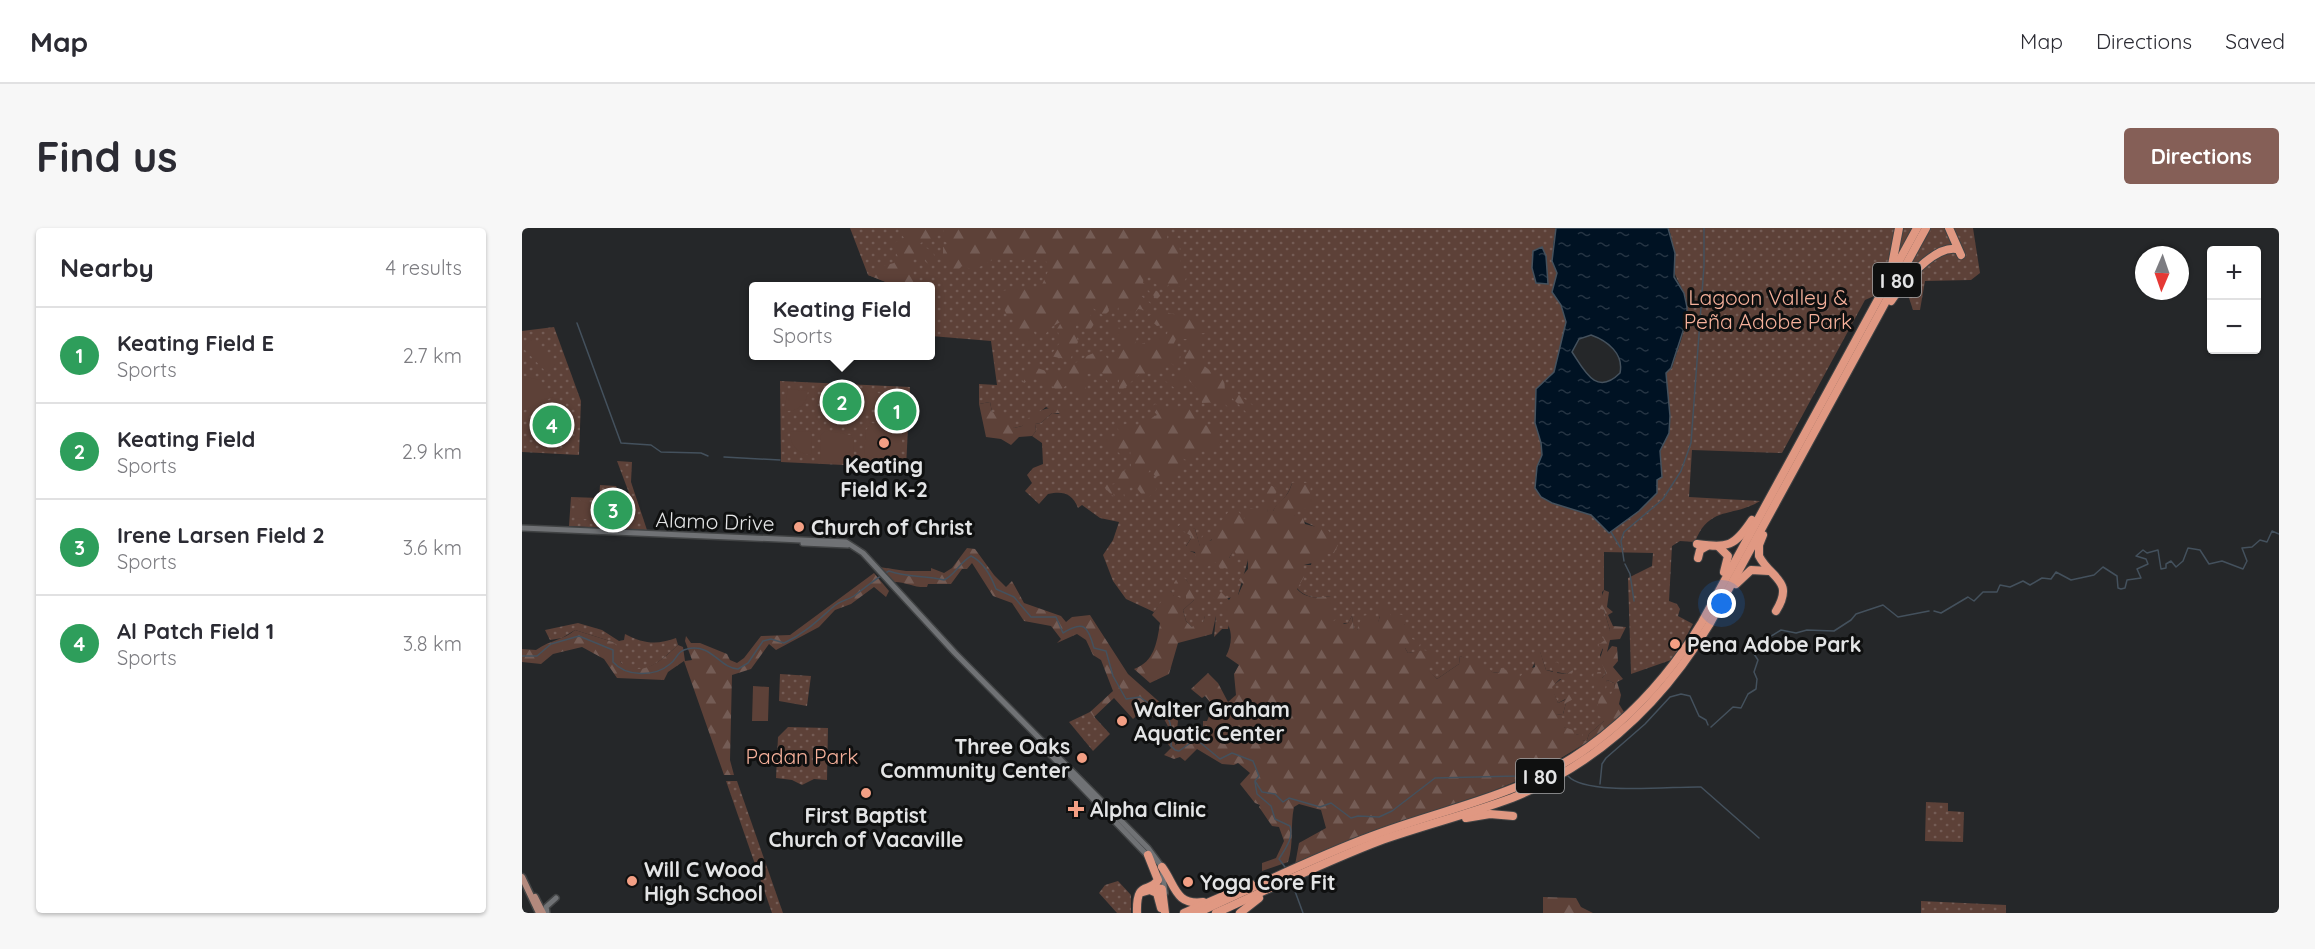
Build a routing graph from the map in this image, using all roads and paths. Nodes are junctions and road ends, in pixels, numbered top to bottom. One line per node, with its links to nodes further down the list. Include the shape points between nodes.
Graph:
1 (1899, 228): 5 (highway, via 1895,255)
2 (1917, 228): 5 (highway, I 80)
3 (1926, 228): 6 (highway, I 80)
4 (1951, 242): 6 (highway, via 1910,275)
5 (1873, 309): 8 (highway, I 80)
6 (1872, 326): 7 (highway, I 80)
7 (1784, 487): 15 (highway, via 1758,549 1762,562); 18 (highway, I 80)
8 (1771, 496): 13 (highway, via 1737,541); 16 (highway, I 80)
9 (522, 528): 10 (main road, Alamo Drive)
10 (801, 542): 12 (main road, Alamo Drive); 12 (main road, Alamo Drive, via 829,540)
11 (1696, 544): 13 (highway)
12 (851, 545): 19 (main road)
13 (1711, 546): 14 (highway, via 1700,550); 16 (highway, via 1724,550 1728,560)
14 (1698, 558)
15 (1777, 577): 17 (highway, via 1783,592); 18 (highway, via 1764,569 1747,572)
16 (1709, 608): 24 (highway, I 80, via 1683,651 1650,693 1612,729 1569,760 1507,791 1376,834)
17 (1776, 611)
18 (1709, 625): 21 (highway, I 80, via 1657,698 1596,752 1524,792)
19 (1036, 737): 22 (main road); 23 (main road, via 1129,828)
20 (1514, 816): 21 (highway, via 1485,814)
21 (1432, 824): 24 (highway, I 80)
22 (1148, 855): 26 (main road, via 1158,869); 27 (highway, via 1158,880)
23 (1162, 867): 29 (highway, via 1181,898 1197,903); 30 (main road)
24 (1287, 877): 29 (highway); 35 (highway, I 80); 36 (highway, I 80); 37 (highway)
25 (523, 879): 31 (main road); 32 (main road)
26 (1161, 887): 27 (highway); 30 (highway)
27 (1142, 890): 33 (highway, via 1137,897)
28 (556, 898): 32 (main road)
29 (1210, 900): 34 (highway)
30 (1163, 912): 33 (highway, via 1157,893 1146,890 1139,898)
31 (539, 913)
32 (545, 913)
33 (1137, 913)
34 (1184, 913)
35 (1197, 913)
36 (1216, 913)
37 (1240, 913)

